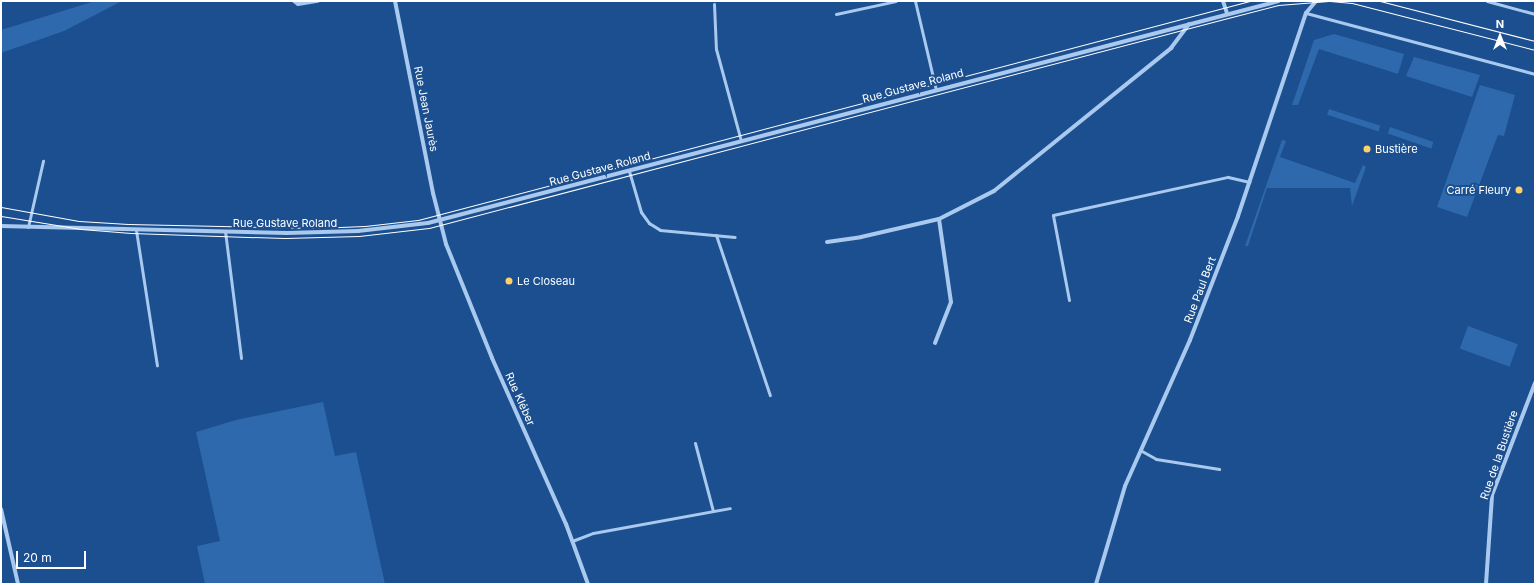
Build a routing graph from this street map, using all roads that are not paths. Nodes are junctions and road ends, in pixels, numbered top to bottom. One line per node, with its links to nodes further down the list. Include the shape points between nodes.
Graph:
1 (294, 1): 2 (street, via 298,4)
2 (318, 1)
3 (395, 1): 23 (street, Rue Jean Jaurès)
4 (896, 1): 13 (lane)
5 (915, 1): 17 (lane)
6 (1223, 1): 11 (street)
7 (1279, 1): 11 (street, Rue Gustave Roland)
8 (1316, 1): 12 (street, Rue Paul Bert)
9 (1487, 1): 14 (lane)
10 (714, 4): 18 (lane, via 716,49)
11 (1227, 13): 15 (street, Rue Gustave Roland)
12 (1306, 13): 16 (lane); 21 (street, Rue Paul Bert)
13 (836, 14)
14 (1535, 14)
15 (1190, 23): 17 (street, Rue Gustave Roland); 22 (street, via 1171,48 994,191)
16 (1535, 74)
17 (936, 90): 18 (street, Rue Gustave Roland)
18 (742, 141): 20 (street, Rue Gustave Roland)
19 (43, 161): 25 (lane)
20 (629, 171): 23 (street, Rue Gustave Roland); 28 (lane, via 641,212 649,223 660,230)
21 (1249, 182): 31 (lane, via 1228,177 1053,215); 38 (street, Rue Paul Bert, via 1190,340)
22 (939, 219): 30 (street); 32 (street, via 951,302)
23 (440, 221): 27 (street, Rue Gustave Roland, via 331,233); 43 (street, Rue Kléber, via 446,244 492,358)
24 (1, 226): 25 (street, Rue Gustave Roland)
25 (28, 228): 26 (street, Rue Gustave Roland)
26 (136, 230): 27 (street, Rue Gustave Roland); 34 (lane)
27 (225, 231): 33 (lane)
28 (716, 235): 29 (lane); 36 (lane)
29 (735, 237)
30 (827, 242)
31 (1069, 300)
32 (935, 343)
33 (241, 358)
34 (157, 365)
35 (1535, 383): 47 (street, Rue de la Bustière, via 1492,495)
36 (770, 395)
37 (695, 443): 42 (lane)
38 (1140, 450): 39 (lane, via 1156,459); 46 (street, Rue Paul Bert, via 1125,486)
39 (1219, 469)
40 (730, 508): 42 (lane)
41 (1, 509): 44 (street)
42 (713, 511): 43 (lane, via 592,533)
43 (572, 541): 45 (street, Rue Kléber)
44 (18, 584)
45 (588, 584)
46 (1096, 584)
47 (1486, 584)

